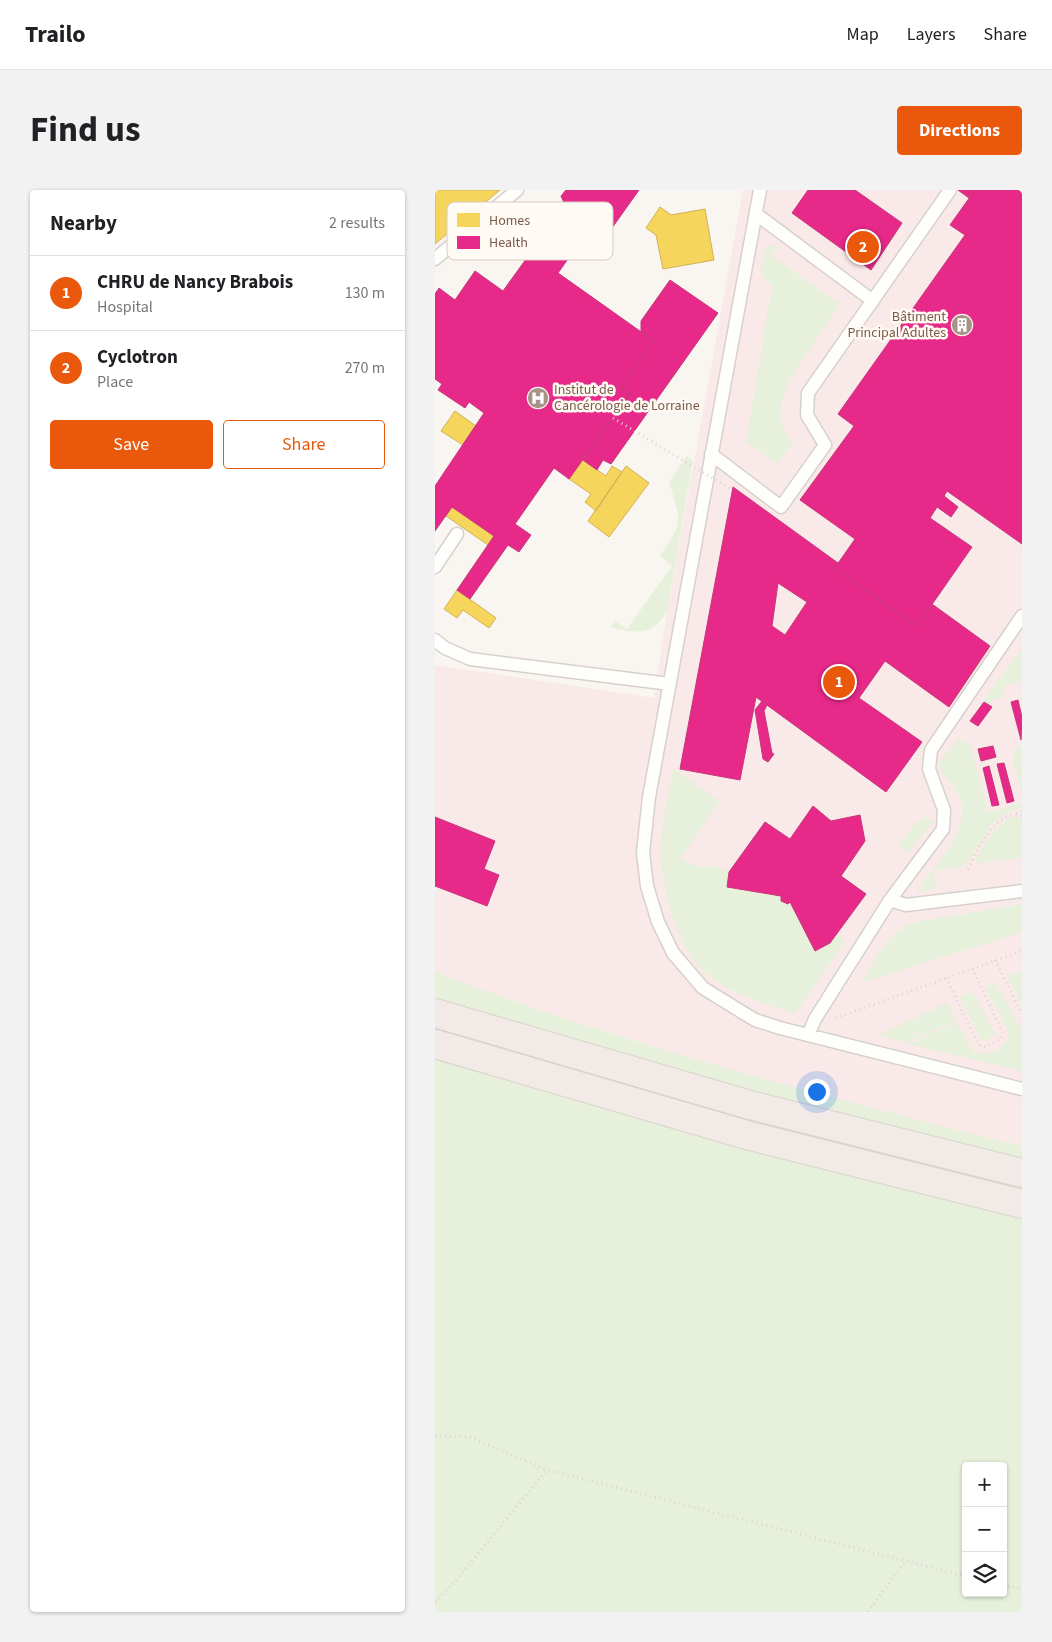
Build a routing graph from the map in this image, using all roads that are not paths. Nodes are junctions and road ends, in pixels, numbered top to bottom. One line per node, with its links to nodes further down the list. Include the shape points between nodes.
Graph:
1 (517, 190): 4 (lane)
2 (760, 190): 5 (lane)
3 (950, 190): 8 (lane)
4 (503, 202)
5 (756, 214): 8 (lane); 9 (lane)
6 (447, 249): 7 (lane)
7 (435, 259)
8 (873, 301): 9 (lane, via 808,393 807,415 825,445 781,507)
9 (711, 454): 14 (lane)
10 (457, 534): 11 (lane)
11 (435, 567)
12 (1022, 616): 16 (lane, via 931,750 929,768 944,810 943,829)
13 (435, 641): 14 (lane, via 470,658)
14 (670, 684): 18 (lane, via 648,804 643,853 647,886 658,922 673,953 703,988 755,1020)
15 (1022, 891): 16 (lane, via 906,906)
16 (891, 900): 18 (lane)
17 (439, 1013): 23 (highway, via 750,1105)
18 (808, 1035): 21 (lane)
19 (435, 1044): 22 (highway)
20 (435, 1062): 22 (highway)
21 (1022, 1089)
22 (644, 1106): 24 (highway)
23 (1022, 1173)
24 (1022, 1204)

